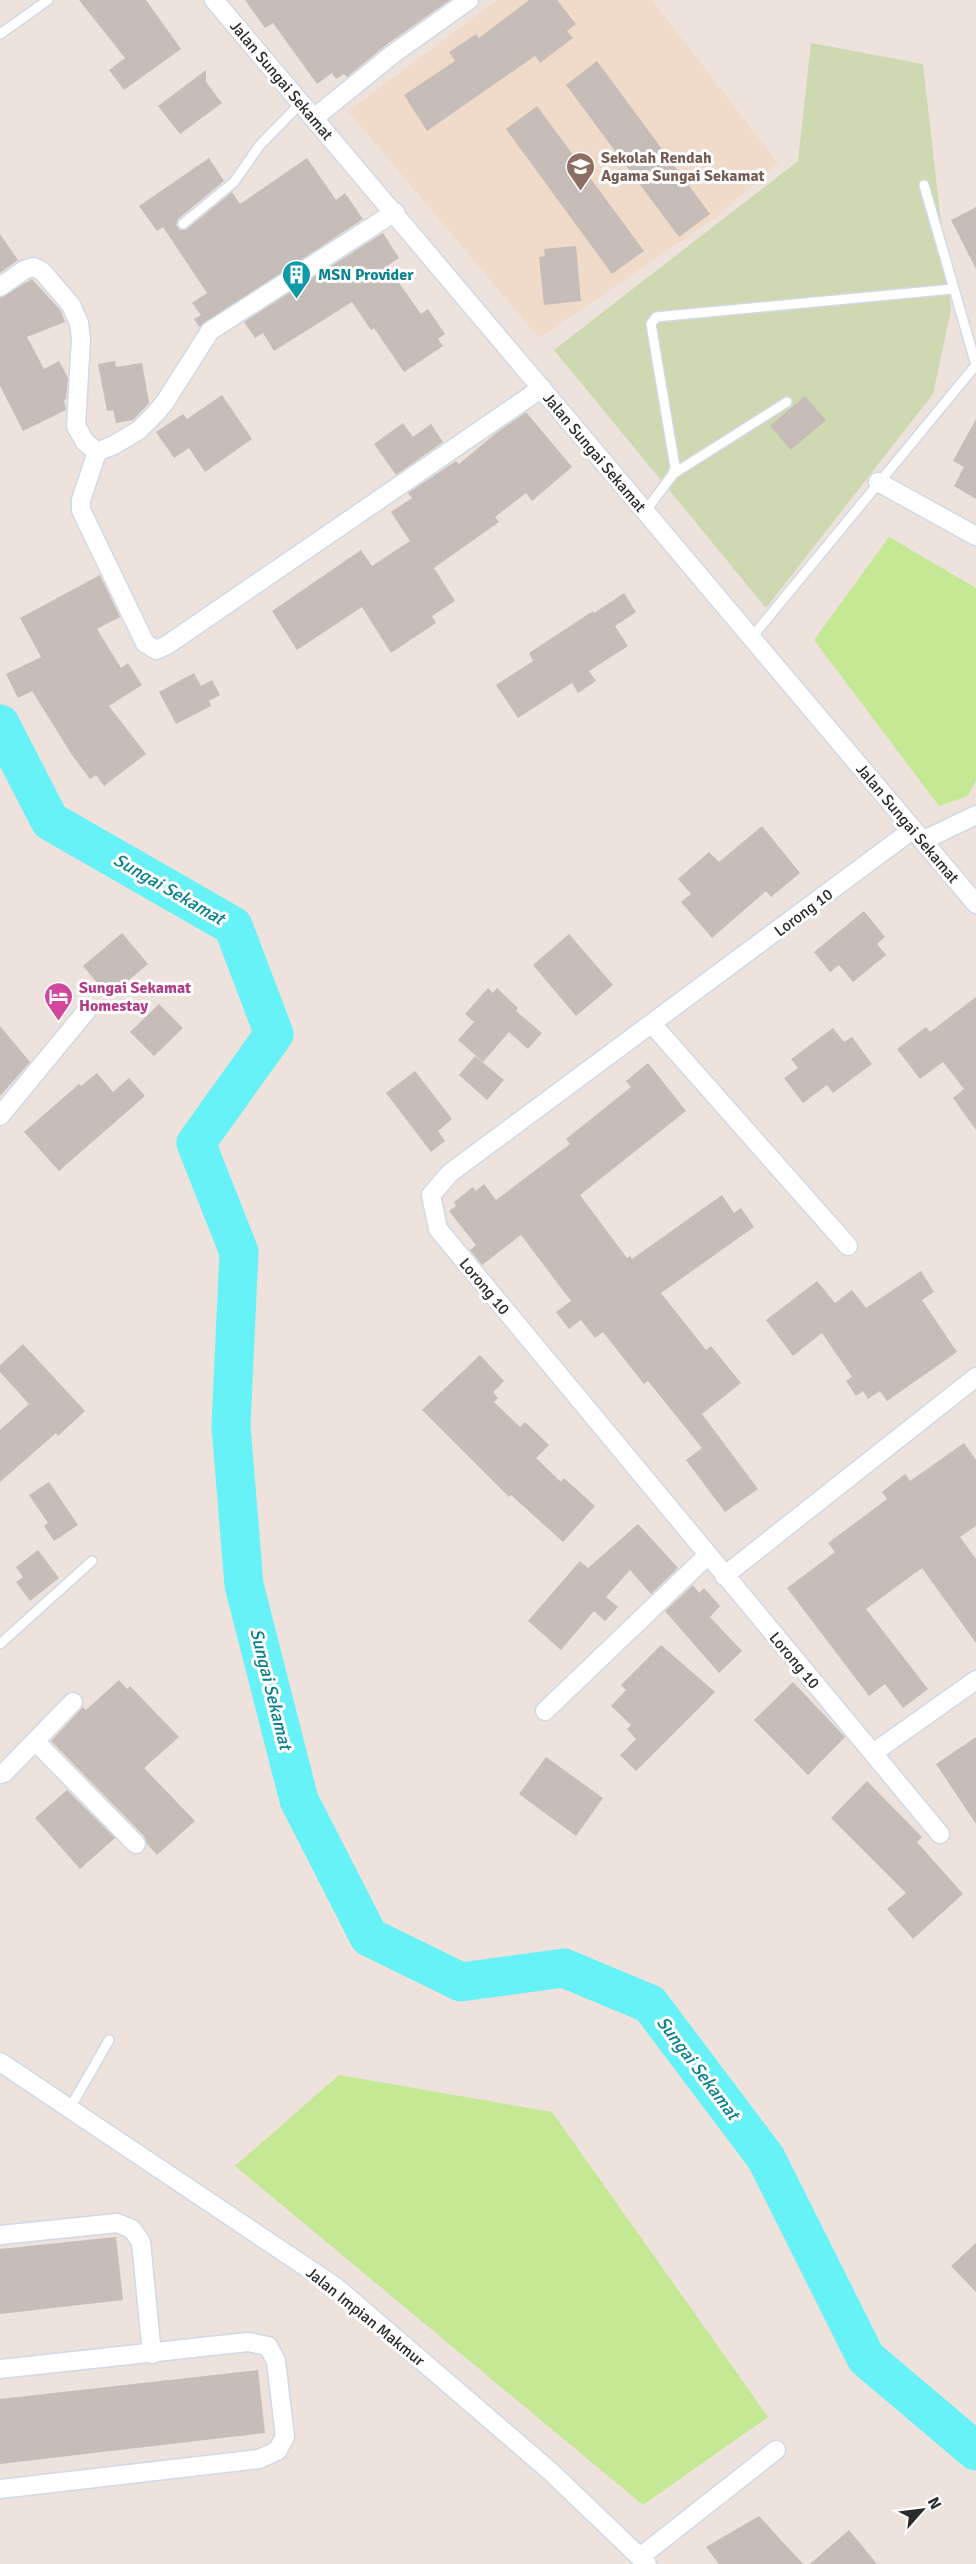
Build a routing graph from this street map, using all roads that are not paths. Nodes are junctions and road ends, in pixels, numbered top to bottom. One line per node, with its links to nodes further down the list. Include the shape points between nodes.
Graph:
1 (48, 0): 4 (lane)
2 (214, 0): 5 (street, Jalan Sungai Sekamat)
3 (469, 0): 6 (street, via 393,54)
4 (0, 34)
5 (301, 103): 6 (street, Jalan Sungai Sekamat); 9 (lane, via 260,145 234,182)
6 (314, 118): 8 (street, Jalan Sungai Sekamat)
7 (924, 185): 11 (lane)
8 (395, 212): 12 (street, Jalan Sungai Sekamat); 14 (street, via 210,331 155,414 139,430)
9 (183, 224)
10 (0, 287): 14 (street, via 33,267 42,271 71,305 81,339 76,426)
11 (953, 289): 15 (lane, via 656,317 651,324); 16 (lane, via 976,365)
12 (542, 388): 14 (street, via 156,650 145,643 81,510); 17 (street, Jalan Sungai Sekamat)
13 (787, 402): 15 (lane)
14 (96, 452)
15 (673, 474): 17 (lane)
16 (878, 482): 18 (street); 19 (lane)
17 (645, 512): 19 (street, Jalan Sungai Sekamat)
18 (976, 536)
19 (752, 638): 21 (street, Jalan Sungai Sekamat)
20 (976, 815): 21 (street, Lorong 10)
21 (918, 835): 22 (street, Jalan Sungai Sekamat); 24 (street, Lorong 10)
22 (976, 904)
23 (88, 1009): 25 (street)
24 (652, 1024): 26 (street); 28 (street, Lorong 10, via 450,1173 431,1195 438,1230)
25 (0, 1116)
26 (849, 1246)
27 (976, 1377): 30 (street)
28 (708, 1555): 30 (street, Lorong 10); 34 (street)
29 (92, 1561): 31 (lane)
30 (724, 1576): 36 (street, Lorong 10)
31 (0, 1644)
32 (976, 1680): 36 (street)
33 (73, 1702): 35 (street)
34 (545, 1711)
35 (35, 1741): 37 (street); 39 (street)
36 (873, 1753): 38 (street, Lorong 10)
37 (0, 1774)
38 (940, 1834)
39 (136, 1844)
40 (109, 2040): 42 (lane)
41 (0, 2062): 42 (street, Jalan Impian Makmur)
42 (69, 2108): 48 (street, Jalan Impian Makmur, via 336,2287 550,2470)
43 (0, 2235): 44 (street, via 117,2223 132,2229 141,2242)
44 (152, 2354): 45 (street); 47 (street, via 248,2342 268,2346 276,2361 285,2437 277,2451 259,2458)
45 (0, 2369)
46 (776, 2450): 48 (street)
47 (0, 2489)
48 (643, 2560)

